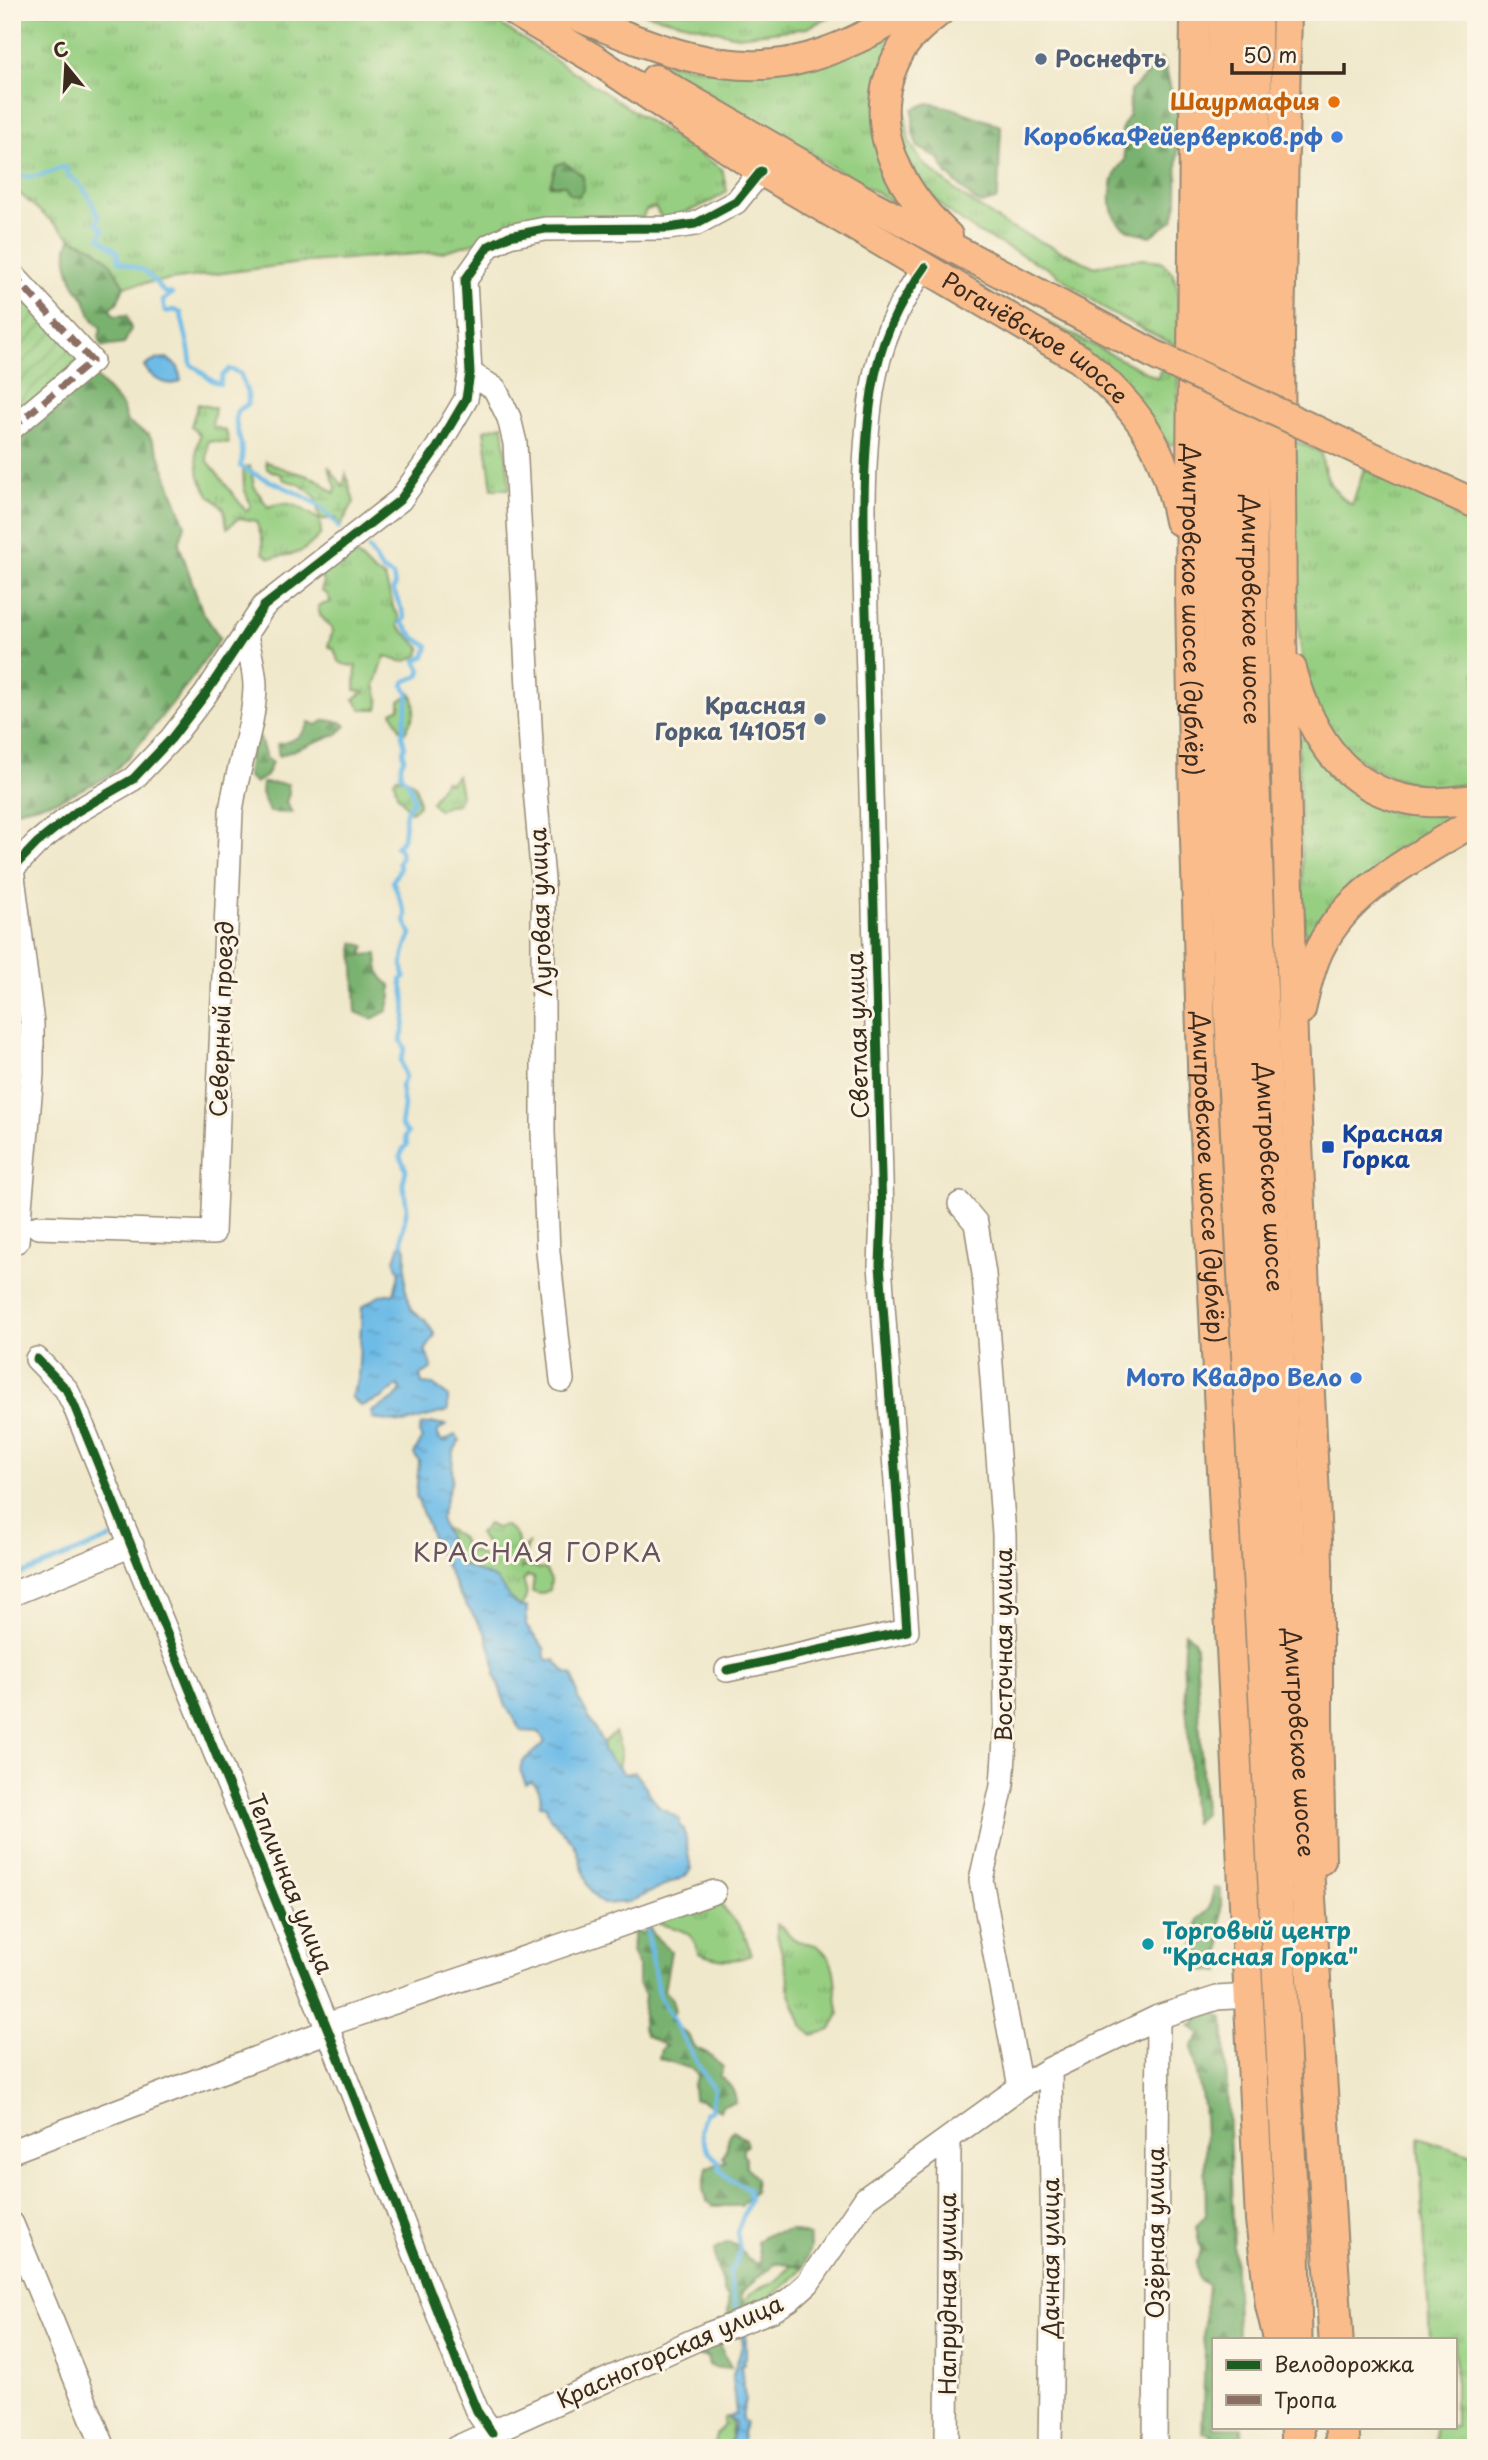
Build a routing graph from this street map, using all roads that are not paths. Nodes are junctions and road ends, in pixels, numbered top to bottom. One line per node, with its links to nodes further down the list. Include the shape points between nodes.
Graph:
1 (515, 12): 10 (main road, Рогачёвское шоссе, via 598,61)
2 (541, 12): 11 (main road)
3 (566, 12): 4 (main road, via 693,58 761,65 824,53)
4 (908, 12)
5 (939, 12): 11 (main road, via 902,49 887,80 886,139 909,191)
6 (1195, 12): 17 (main road, Дмитровское шоссе (дублёр))
7 (1225, 12): 43 (highway, Дмитровское шоссе, via 1222,765)
8 (1255, 12): 34 (highway, Дмитровское шоссе, via 1252,762 1289,1587)
9 (1287, 12): 19 (main road, via 1280,331)
10 (761, 171): 12 (main road, Рогачёвское шоссе); 14 (street, via 736,202 695,224 545,229 509,236 489,246 465,280)
11 (970, 258): 16 (main road, bridge, via 1159,357)
12 (925, 267): 17 (main road, Рогачёвское шоссе, via 1080,359 1115,388 1142,421 1174,494); 31 (street, Светлая улица, via 904,295 885,337 872,391 865,486 880,1265 907,1631)
13 (12, 274): 15 (street, via 92,361)
14 (470, 373): 18 (street, via 466,400 400,500 260,611); 28 (street, Луговая улица, via 495,389 515,443 543,880 548,1252)
15 (12, 428)
16 (1476, 504)
17 (1190, 595): 33 (main road, Дмитровское шоссе (дублёр), via 1202,1084)
18 (245, 632): 22 (street, via 205,695 133,779 76,812); 25 (street, Северный проезд, via 255,686 231,812 213,1233)
19 (1282, 633): 20 (main road, via 1300,699 1314,730 1337,762 1394,796 1428,802); 23 (main road)
20 (1476, 799)
21 (1476, 820): 23 (main road, via 1350,905 1318,951)
22 (12, 869): 26 (street, via 32,1023 32,1074)
23 (1293, 1040): 34 (main road, via 1318,1561 1321,1858)
24 (960, 1204): 38 (street, Восточная улица, via 976,1223 984,1274 1004,1534 1004,1761 981,1880)
25 (38, 1227)
26 (17, 1241)
27 (37, 1359): 29 (street, Тепличная улица, via 66,1389)
28 (562, 1380)
29 (132, 1545): 30 (street); 36 (street, Тепличная улица)
30 (12, 1594)
31 (727, 1670)
32 (714, 1892): 36 (street, via 338,2021)
33 (1249, 1996): 35 (street, Красногорская улица, via 1217,1998); 42 (main road, Дмитровское шоссе (дублёр), via 1260,2220)
34 (1316, 1999): 44 (highway, Дмитровское шоссе)
35 (1158, 2017): 37 (street, Красногорская улица); 52 (street, Озёрная улица)
36 (328, 2029): 40 (street); 47 (street, Тепличная улица, via 461,2373)
37 (1050, 2069): 38 (street, Красногорская улица); 51 (street, Дачная улица)
38 (1020, 2087): 39 (street, Красногорская улица)
39 (950, 2139): 47 (street, Красногорская улица, via 866,2198 808,2283 789,2300); 50 (street, Напрудная улица)
40 (12, 2151)
41 (12, 2224): 48 (street)
42 (1278, 2338)
43 (1295, 2338)
44 (1336, 2338)
45 (1297, 2428): 53 (highway)
46 (1342, 2428): 54 (highway)
47 (492, 2433): 49 (street, Красногорская улица)
48 (104, 2448)
49 (456, 2448)
50 (947, 2448)
51 (1050, 2448)
52 (1155, 2448)
53 (1298, 2448)
54 (1343, 2448)

